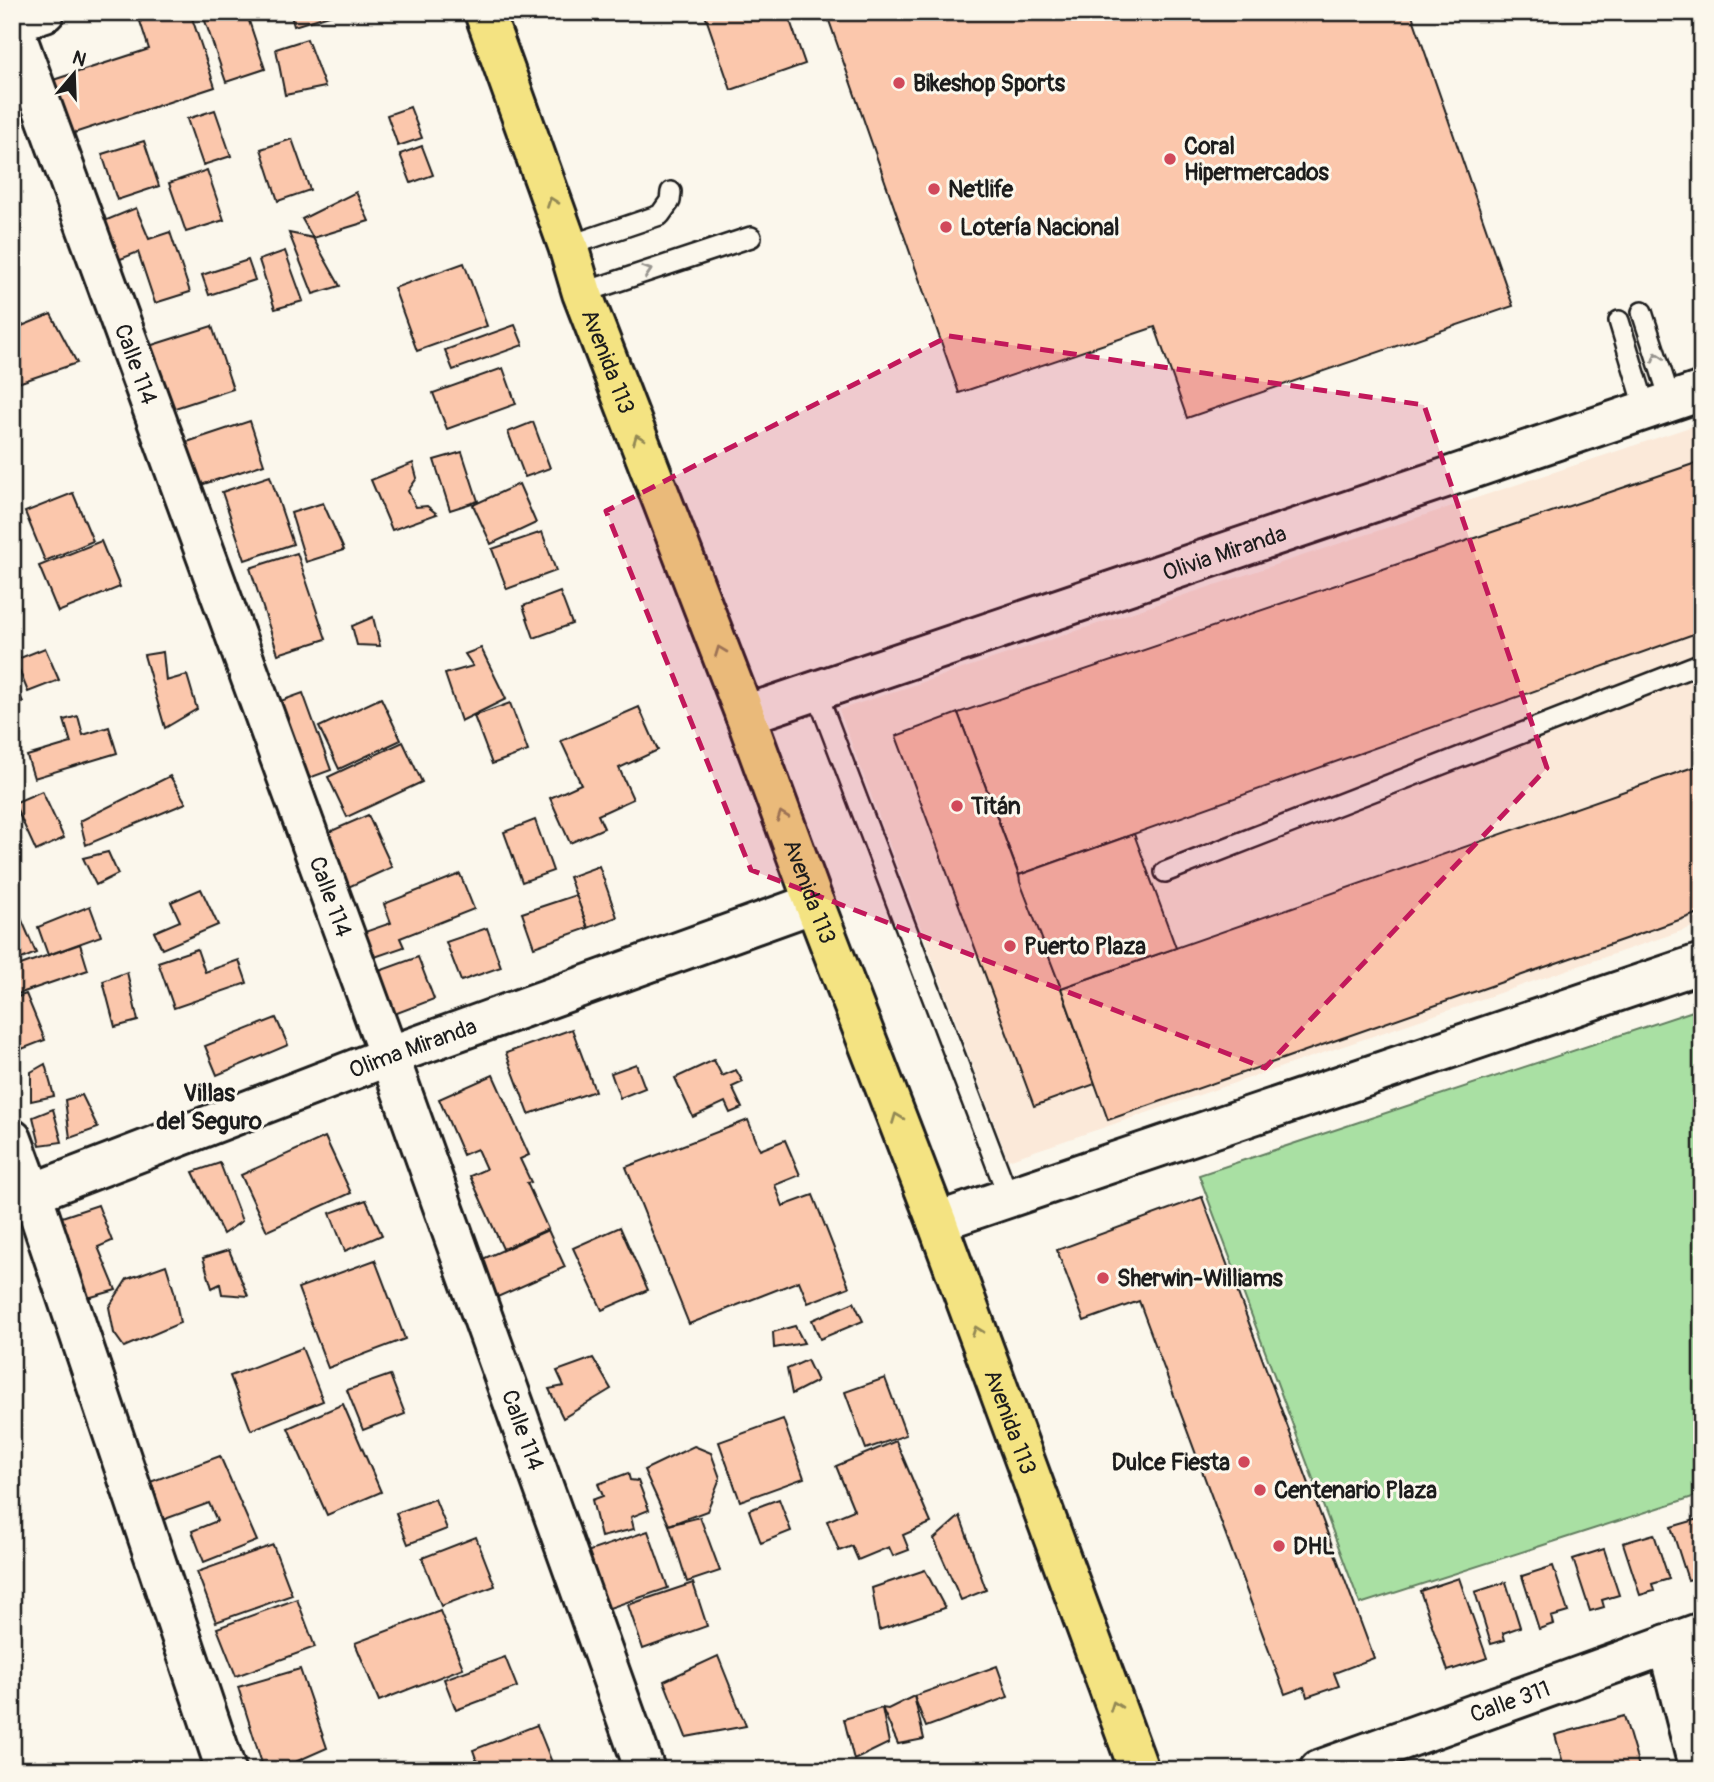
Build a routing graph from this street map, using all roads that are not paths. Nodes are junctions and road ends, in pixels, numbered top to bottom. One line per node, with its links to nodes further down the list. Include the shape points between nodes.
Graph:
1 (45, 12): 3 (street)
2 (484, 12): 6 (main road, Avenida 113, one-way to 2)
3 (12, 23): 17 (street, Calle 114)
4 (671, 192): 6 (lane, via 660,215)
5 (751, 237): 7 (lane, one-way to 5)
6 (568, 246): 7 (main road, Avenida 113)
7 (582, 293): 13 (main road, Avenida 113, one-way to 7)
8 (1642, 312): 10 (lane, one-way to 8)
9 (1619, 321): 10 (lane)
10 (1673, 401): 12 (street, Olivia Miranda)
11 (1702, 663): 14 (lane)
12 (816, 691): 13 (street, Olivia Miranda); 20 (lane)
13 (745, 715): 15 (main road, Avenida 113, one-way to 13)
14 (1165, 872)
15 (814, 903): 17 (street, Olima Miranda); 21 (main road, Avenida 113, one-way to 15)
16 (1702, 963): 20 (street)
17 (389, 1056): 19 (street, Olima Miranda); 24 (street, Calle 114)
18 (12, 1139): 19 (street)
19 (22, 1197): 23 (street)
20 (1009, 1198): 21 (street)
21 (937, 1222): 25 (main road, Avenida 113, one-way to 21)
22 (1684, 1638): 26 (street, Calle 311); 27 (street)
23 (226, 1770)
24 (645, 1770)
25 (1139, 1770)
26 (1319, 1770)
27 (1699, 1770)

